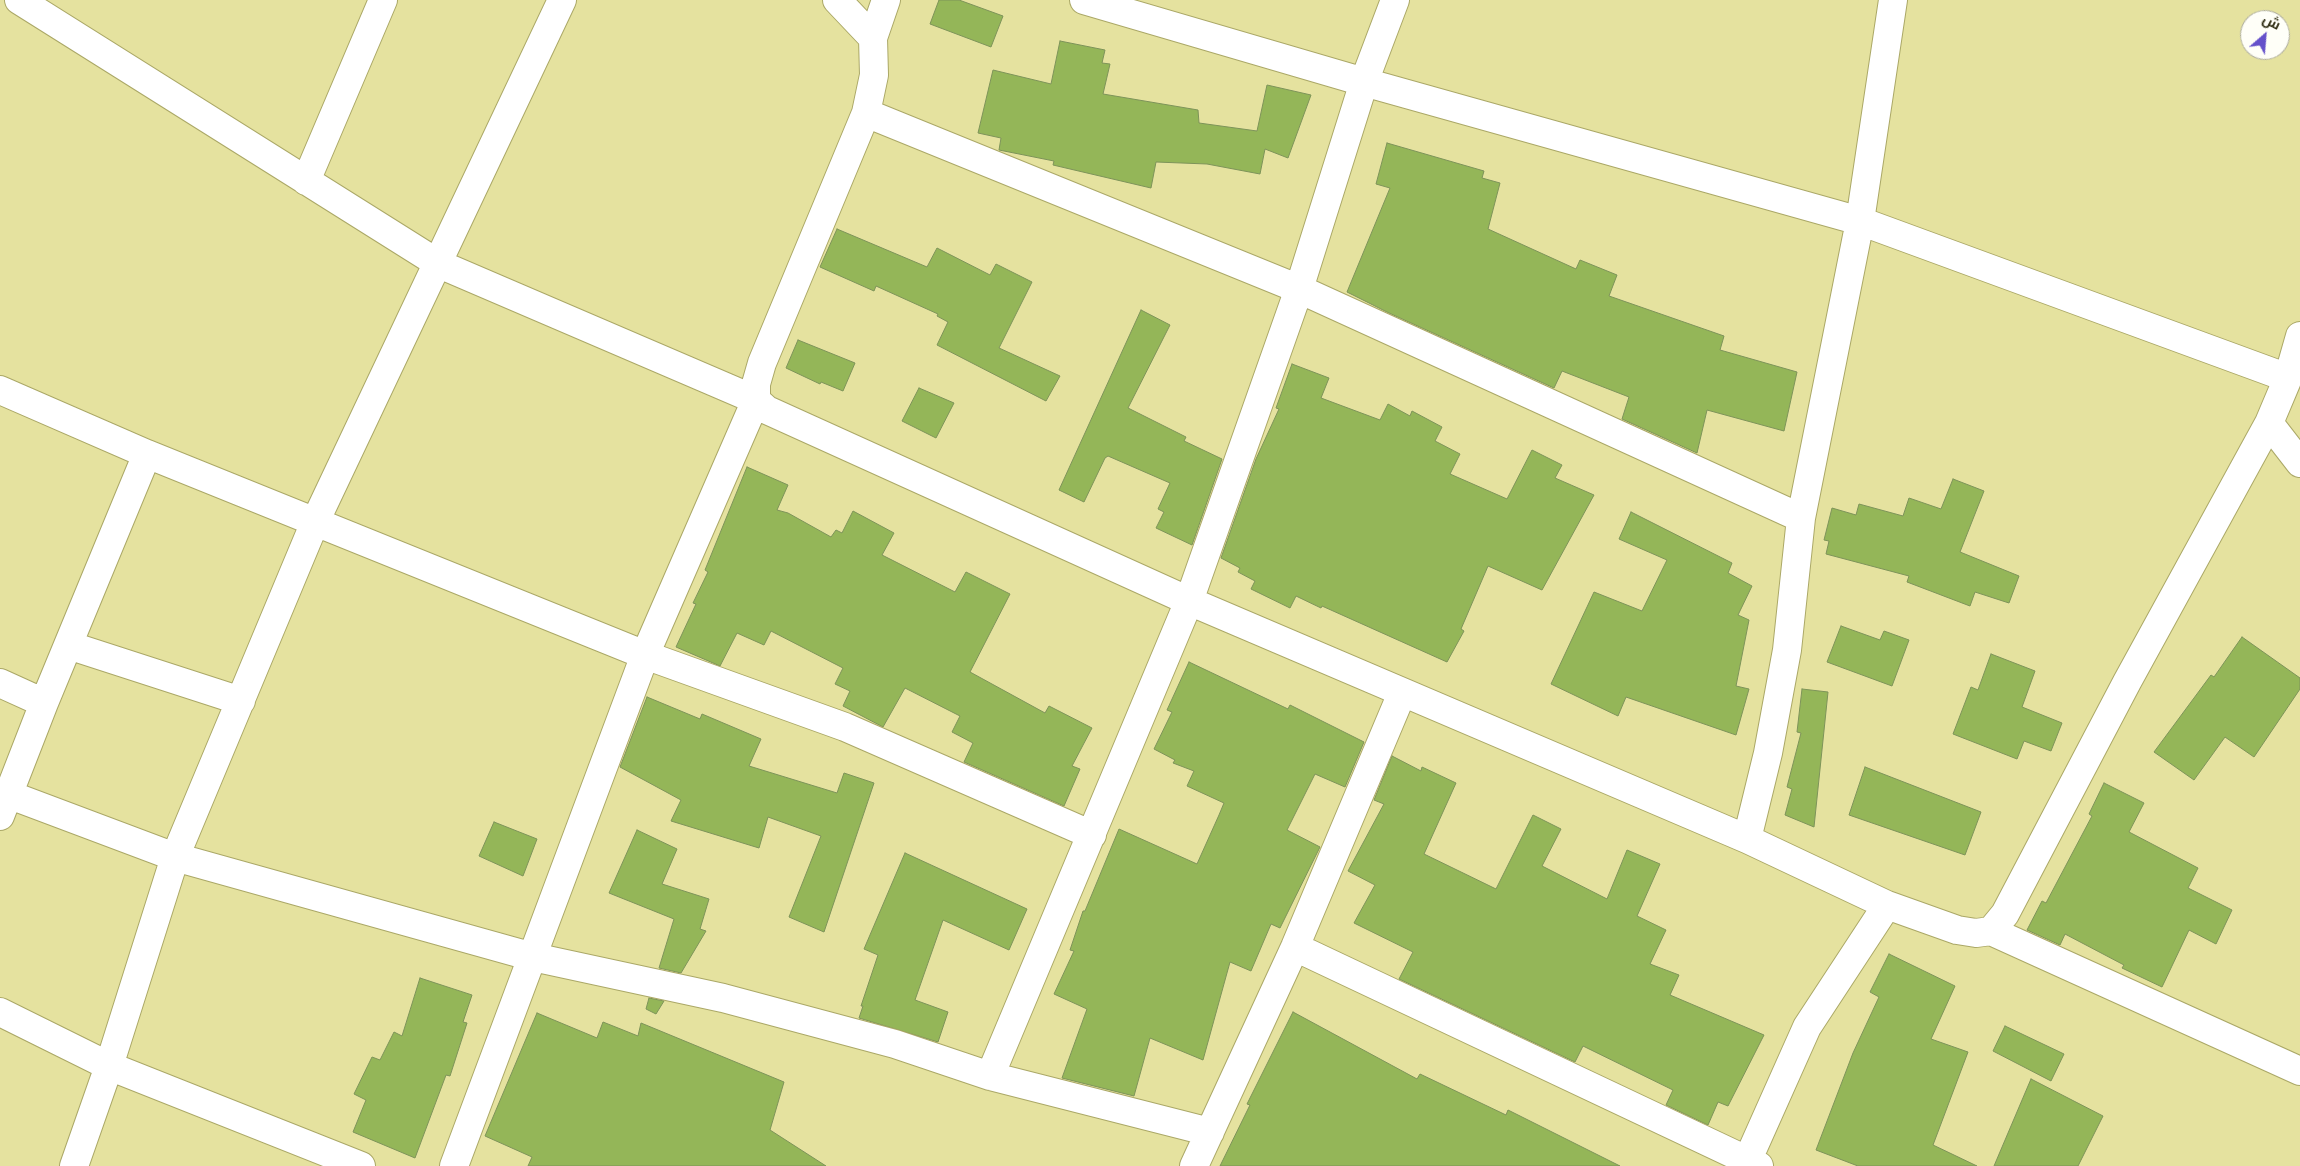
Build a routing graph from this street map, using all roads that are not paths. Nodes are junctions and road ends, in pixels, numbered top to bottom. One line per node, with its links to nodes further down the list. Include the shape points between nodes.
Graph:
1 (19, 0): 12 (street)
2 (383, 0): 12 (street)
3 (562, 0): 14 (street)
4 (837, 0): 9 (street)
5 (886, 0): 9 (street)
6 (1084, 0): 10 (street)
7 (1395, 0): 10 (street)
8 (1894, 0): 13 (street)
9 (873, 38): 11 (street, via 874,75)
10 (1364, 82): 13 (street); 15 (street)
11 (866, 113): 15 (street); 19 (street, via 762,363 756,384)
12 (306, 181): 14 (street)
13 (1860, 221): 17 (street); 23 (street)
14 (439, 264): 19 (street); 24 (street)
15 (1299, 289): 23 (street); 25 (street)
16 (2300, 336): 17 (street)
17 (2288, 378): 20 (street)
18 (0, 390): 21 (street)
19 (756, 400): 25 (street, via 781,418); 27 (street)
20 (2269, 423): 22 (street); 37 (street, via 2127,682 2006,914)
21 (147, 454): 24 (street); 26 (street)
22 (2300, 463)
23 (1801, 518): 34 (street, via 1787,650 1768,753)
24 (315, 522): 27 (street); 30 (street)
25 (1189, 601): 29 (street); 33 (street)
26 (68, 646): 30 (street); 31 (street)
27 (645, 655): 33 (street, via 845,726); 39 (street)
28 (0, 683): 31 (street)
29 (1402, 693): 34 (street); 38 (street)
30 (241, 701): 35 (street)
31 (44, 703): 32 (street)
32 (5, 806): 35 (street)
33 (1092, 835): 43 (street)
34 (1747, 840): 36 (street)
35 (175, 856): 39 (street); 41 (street)
36 (1887, 905): 37 (street, via 1957,930); 45 (street, via 1807,1027)
37 (1991, 931): 42 (street)
38 (1295, 947): 44 (street); 45 (street)
39 (533, 957): 43 (street, via 723,998 895,1044); 48 (street)
40 (0, 1012): 41 (street)
41 (109, 1066): 46 (street); 47 (street)
42 (2300, 1071)
43 (990, 1076): 44 (street)
44 (1210, 1132): 49 (street)
45 (1750, 1164)
46 (74, 1166)
47 (361, 1166)
48 (454, 1166)
49 (1194, 1166)

